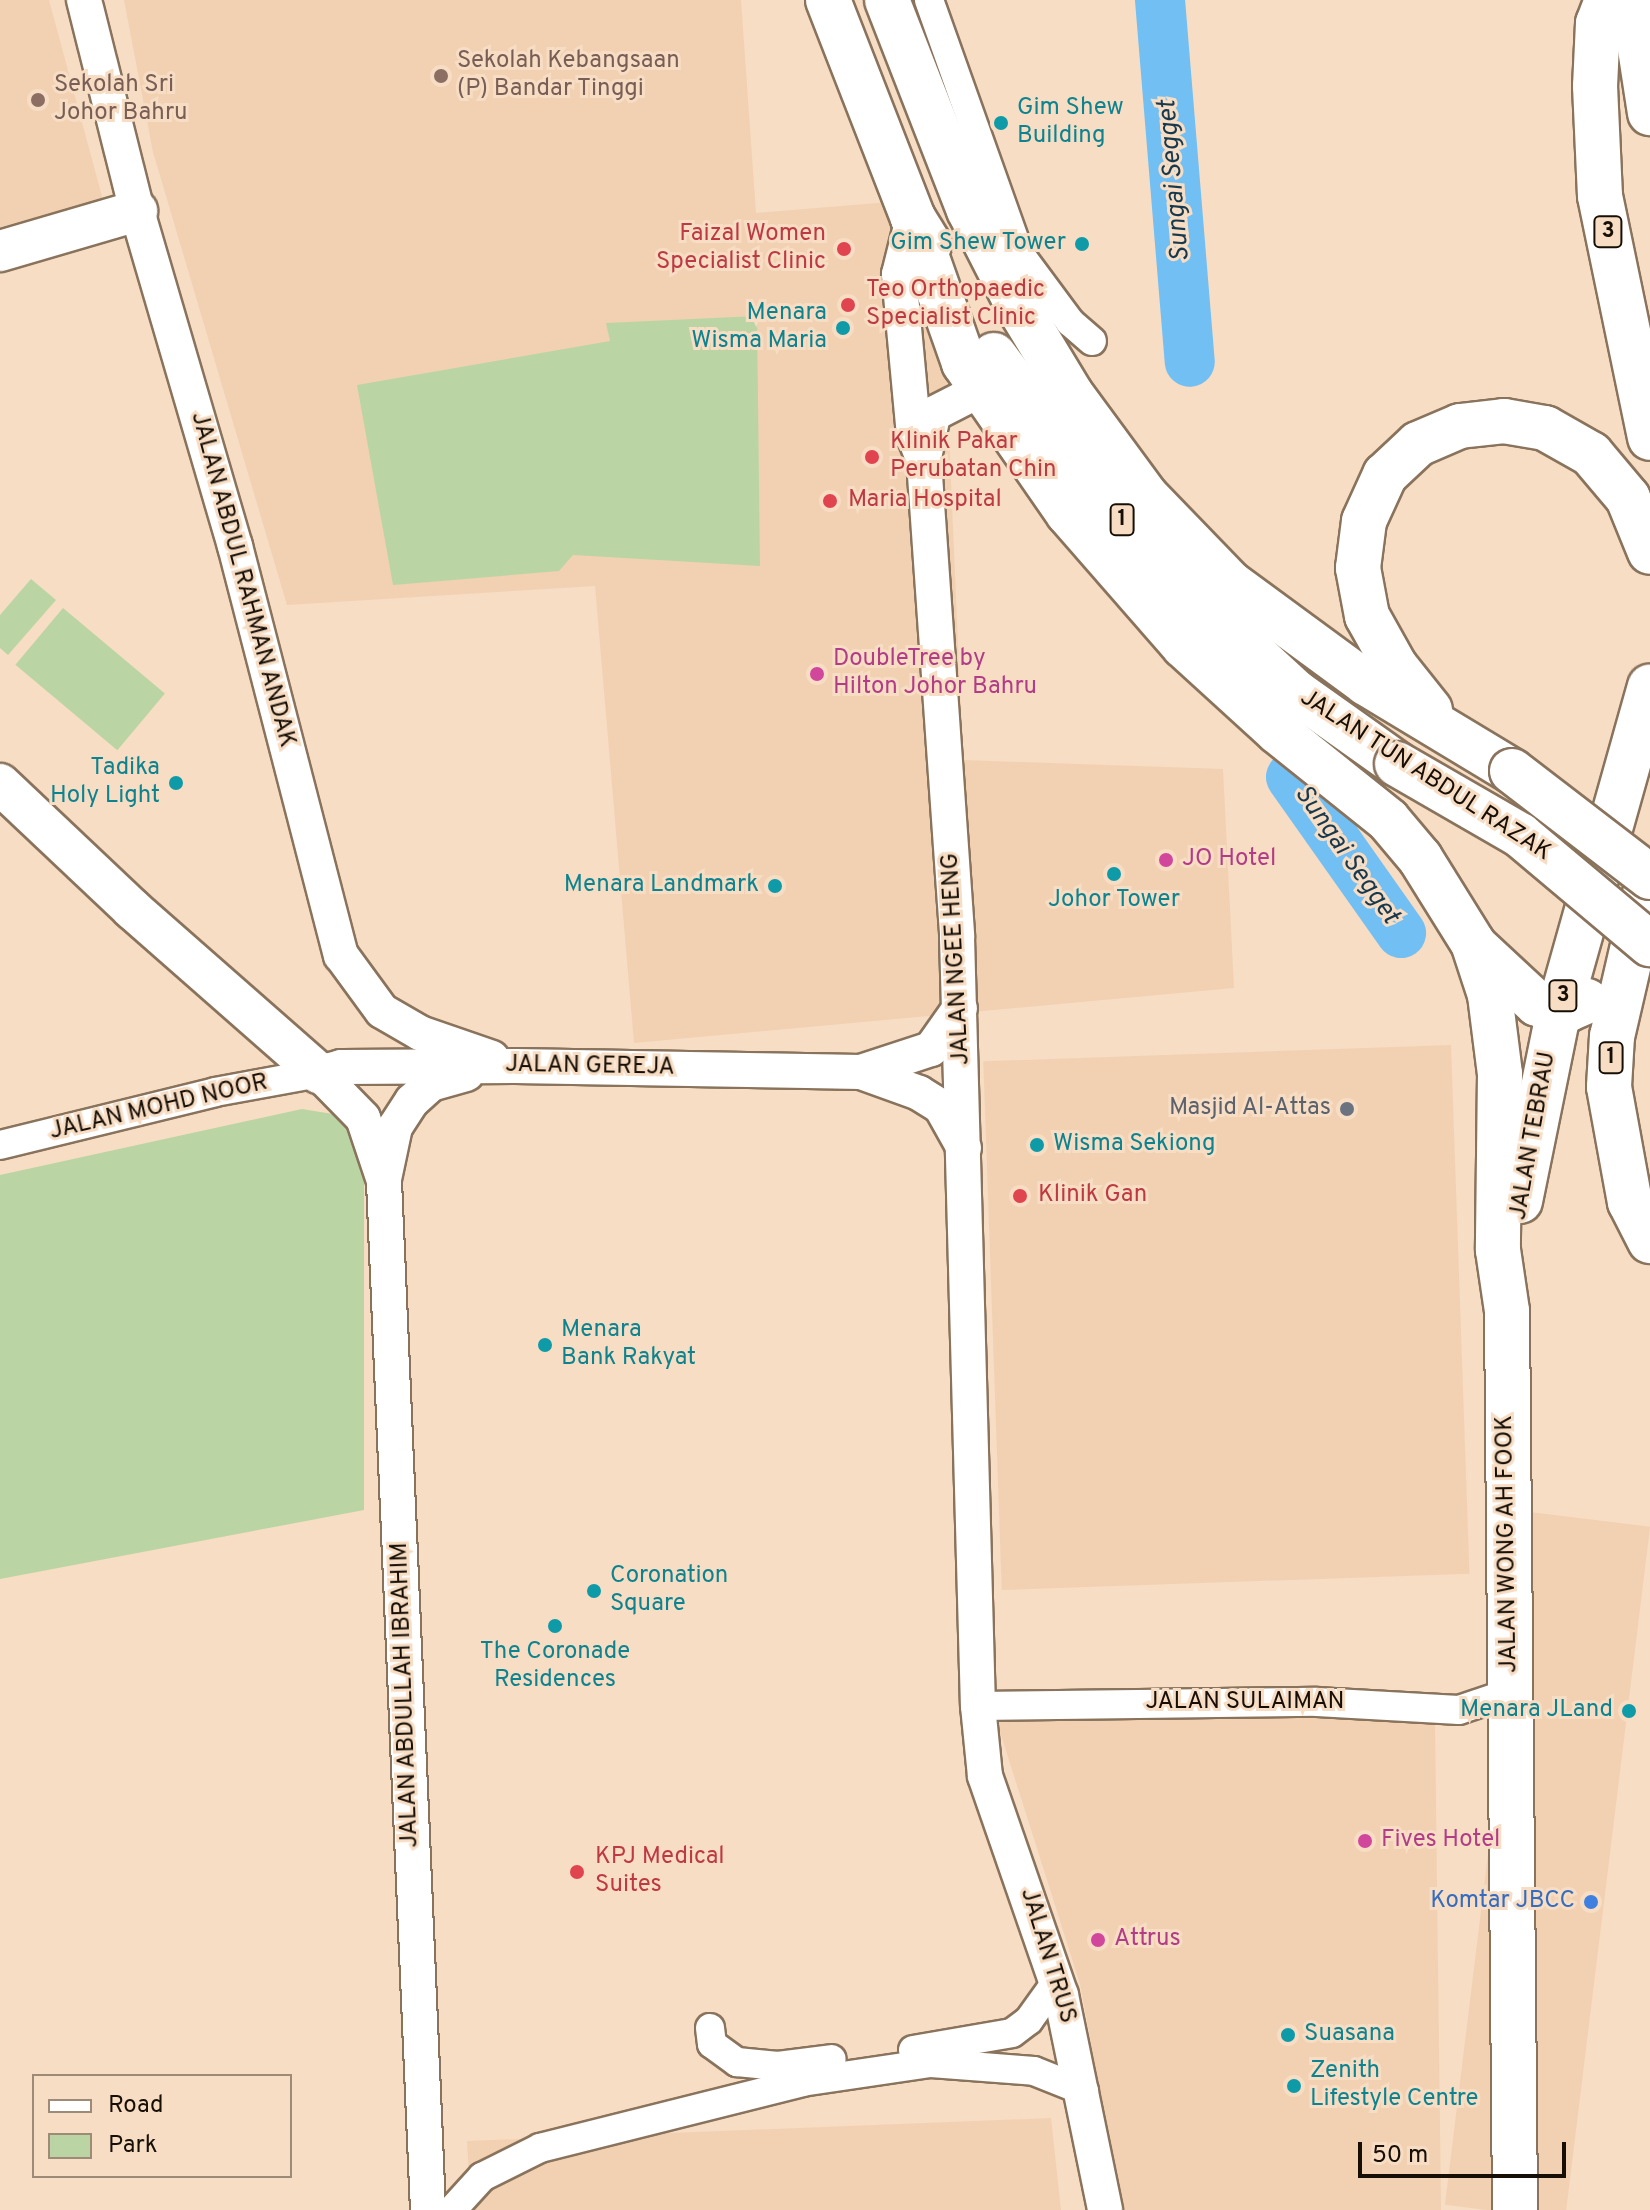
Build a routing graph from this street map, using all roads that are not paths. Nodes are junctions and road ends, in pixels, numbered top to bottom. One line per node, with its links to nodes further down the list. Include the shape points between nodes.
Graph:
1 (84, 0): 8 (street, JALAN ABDUL RAHMAN ANDAK)
2 (828, 0): 9 (main road, JALAN TUN ABDUL RAZAK / 1)
3 (887, 0): 17 (main road, JALAN TUN ABDUL RAZAK / 1, via 969,210 1019,308 1110,450 1230,583 1366,683)
4 (929, 0): 11 (street, via 1019,253 1070,322)
5 (1607, 0): 13 (main road, 3, via 1598,23 1595,86 1600,196)
6 (1646, 0): 7 (main road, via 1639,42)
7 (1650, 113)
8 (137, 211): 10 (main road); 24 (street, JALAN ABDUL RAHMAN ANDAK, via 235,546 341,955 382,1011 420,1033)
9 (913, 218): 12 (main road, via 938,301); 14 (street, JALAN NGEE HENG, via 899,274 914,436); 21 (main road, JALAN TUN ABDUL RAZAK / 1, bridge, via 1017,392 1124,523 1297,693 1397,764 1520,835)
10 (0, 251)
11 (1092, 341)
12 (980, 390): 14 (street, via 933,414); 20 (main road, via 1118,574 1184,646 1277,731 1388,820 1420,858)
13 (1650, 438)
14 (924, 461): 22 (street, JALAN NGEE HENG)
15 (1650, 552): 17 (main road, via 1628,498 1600,465 1545,428 1504,421 1460,426 1418,444 1385,475 1364,521 1358,568 1367,616 1395,666)
16 (1650, 687): 23 (main road, JALAN TEBRAU / 3)
17 (1443, 726): 19 (main road, JALAN TUN ABDUL RAZAK / 1, bridge)
18 (0, 784): 26 (main road, via 132,909)
19 (1650, 874): 21 (main road, 1)
20 (1473, 943): 23 (main road, via 1537,1004); 31 (main road, via 1490,995 1500,1074 1498,1250)
21 (1641, 947): 23 (main road, via 1603,992); 30 (main road, 1, via 1612,1036 1609,1087 1630,1202)
22 (960, 1008): 25 (street, JALAN GEREJA, via 931,1049); 28 (street, JALAN NGEE HENG)
23 (1559, 1010): 31 (main road, JALAN TEBRAU / 3, via 1524,1174)
24 (515, 1066): 25 (street, JALAN GEREJA); 26 (street, JALAN GEREJA, via 341,1067); 29 (street, JALAN ABDULLAH IBRAHIM, via 431,1084 395,1127)
25 (861, 1072): 28 (street, JALAN GEREJA, via 919,1093 941,1107)
26 (319, 1073): 27 (street, JALAN MOHD NOOR, via 215,1092); 29 (street, JALAN ABDULLAH IBRAHIM, via 363,1118)
27 (0, 1145)
28 (967, 1151): 33 (street, JALAN NGEE HENG)
29 (384, 1181): 37 (street, JALAN ABDULLAH IBRAHIM)
30 (1650, 1241)
31 (1507, 1311): 32 (main road, JALAN WONG AH FOOK, via 1513,1604)
32 (1509, 1693): 33 (street, JALAN SULAIMAN, via 1459,1710 1317,1702); 40 (main road, JALAN WONG AH FOOK)
33 (978, 1706): 34 (street, JALAN TRUS, via 985,1776)
34 (1057, 1981): 35 (street, via 1029,2020 996,2039 778,2066 723,2055 712,2044); 36 (street, JALAN TRUS)
35 (710, 2028)
36 (1084, 2091): 38 (street, via 1034,2071 931,2063 802,2082 540,2148 482,2177); 39 (street, JALAN TRUS)
37 (428, 2210)
38 (452, 2210)
39 (1105, 2210)
40 (1515, 2210)

